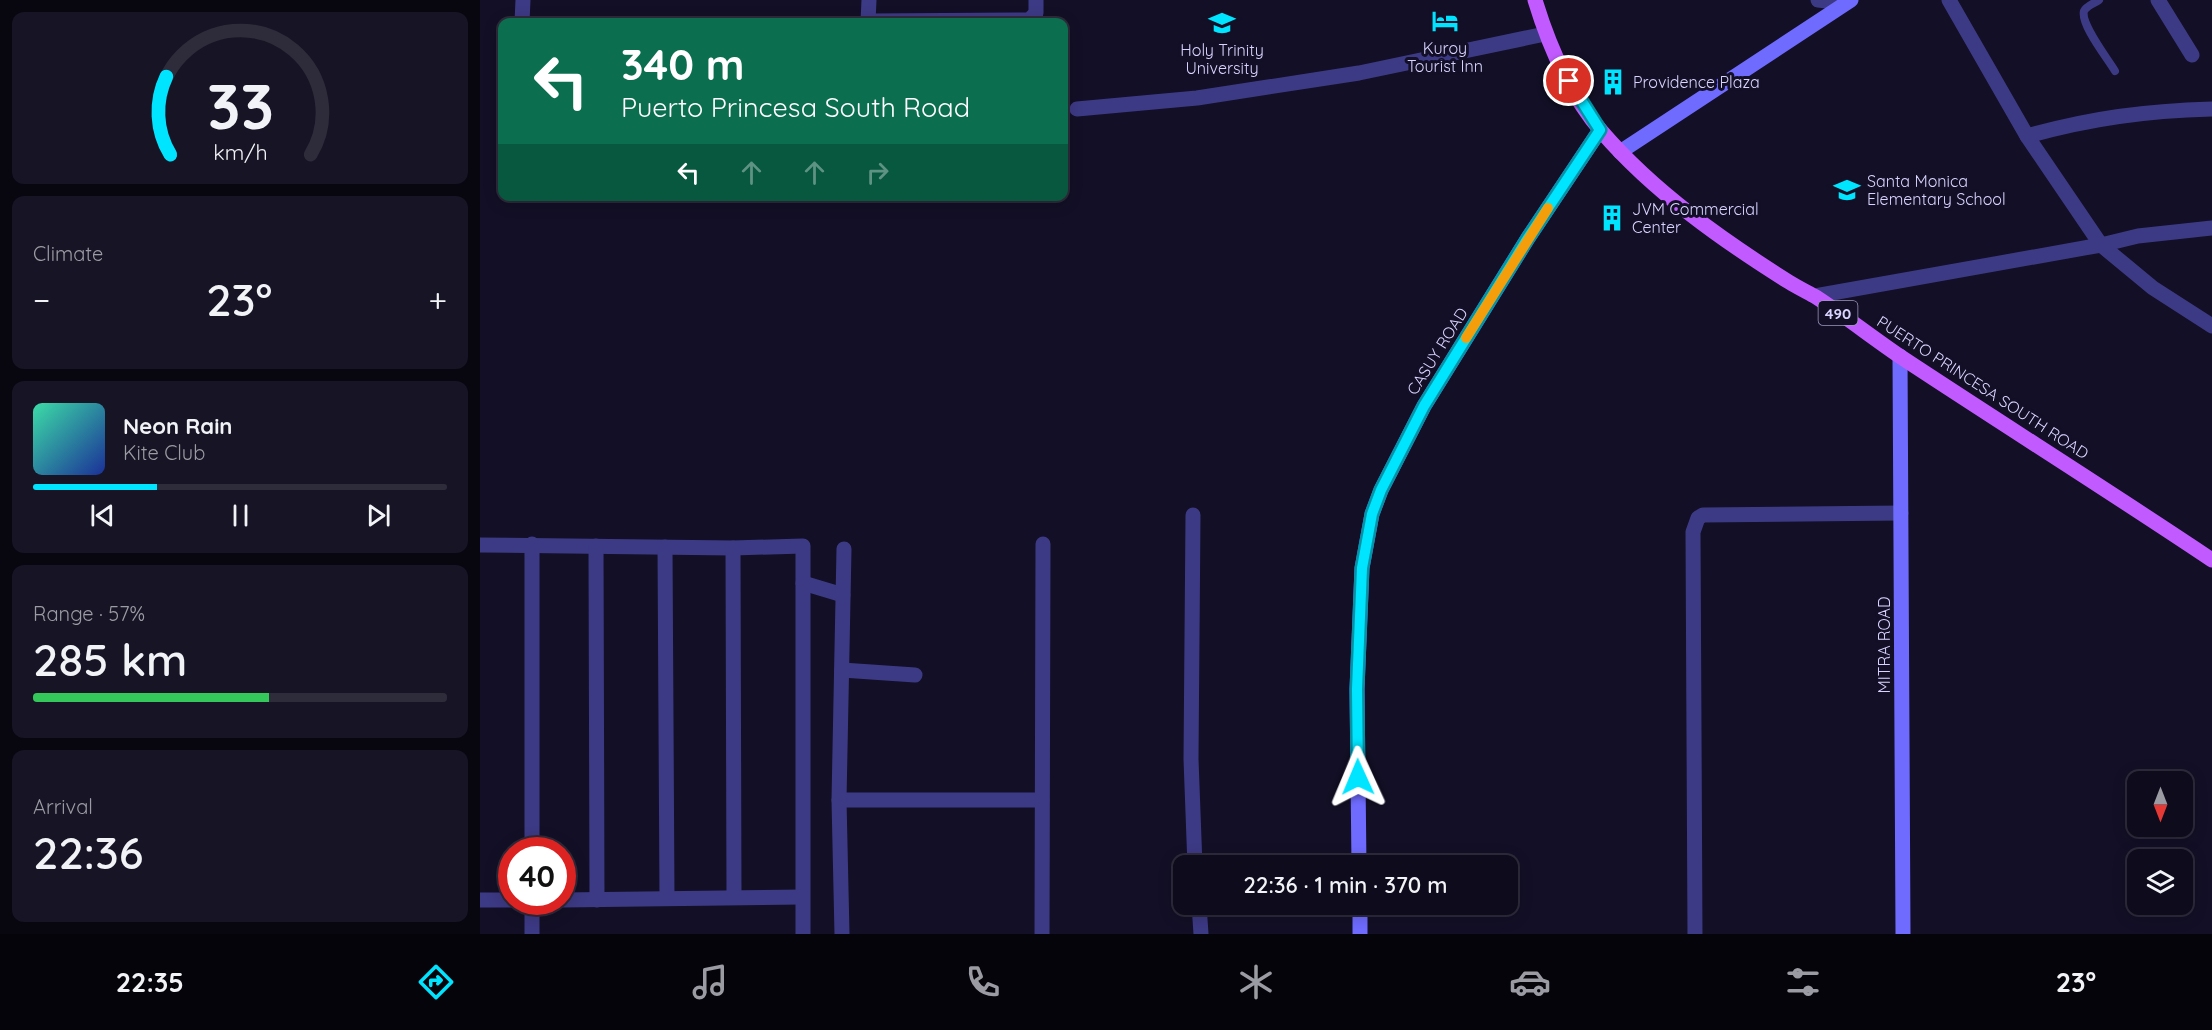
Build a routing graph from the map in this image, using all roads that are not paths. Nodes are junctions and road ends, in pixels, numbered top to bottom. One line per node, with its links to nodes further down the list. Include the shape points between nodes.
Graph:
1 (523, 0): 10 (street)
2 (868, 0): 11 (street)
3 (1036, 0): 12 (street, via 1036,13)
4 (1535, 0): 13 (main road, PUERTO PRINCESA SOUTH ROAD / 490)
5 (1818, 0): 9 (street)
6 (1949, 0): 19 (street)
7 (2099, 0): 15 (lane, via 2086,8 2085,23)
8 (2158, 0): 14 (street)
9 (1848, 2): 20 (street)
10 (522, 18)
11 (868, 18)
12 (1031, 18)
13 (1545, 34): 16 (street, via 1359,73 1197,98); 18 (main road, PUERTO PRINCESA SOUTH ROAD / 490, via 1560,67)
14 (2192, 55)
15 (2115, 71)
16 (1077, 109)
17 (2212, 109): 19 (street, via 2092,119)
18 (1600, 130): 20 (main road, PUERTO PRINCESA SOUTH ROAD / 490); 44 (street, CASUY ROAD, via 1424,406 1372,514 1362,568 1357,689)
19 (2027, 136): 22 (street)
20 (1620, 152): 23 (main road, PUERTO PRINCESA SOUTH ROAD / 490, via 1687,212)
21 (2212, 228): 22 (street, via 2138,236)
22 (2101, 245): 23 (street); 24 (street, via 2154,288)
23 (1815, 296): 25 (main road, PUERTO PRINCESA SOUTH ROAD / 490)
24 (2212, 326)
25 (1900, 356): 26 (street, MITRA ROAD); 35 (main road, PUERTO PRINCESA SOUTH ROAD / 490)
26 (1901, 513): 61 (street, via 1698,518 1693,532); 62 (street, MITRA ROAD)
27 (1194, 515): 43 (street, via 1191,759)
28 (532, 544): 30 (street); 31 (street); 42 (street)
29 (1043, 544): 41 (street)
30 (480, 545)
31 (596, 546): 32 (street); 51 (street)
32 (665, 547): 33 (street); 47 (street)
33 (733, 548): 36 (street, via 803,546); 45 (street)
34 (844, 549): 37 (street)
35 (2212, 560)
36 (803, 583): 37 (street); 46 (street)
37 (843, 595): 38 (street)
38 (842, 670): 39 (street); 40 (street)
39 (915, 675)
40 (839, 800): 41 (street); 57 (street)
41 (1042, 800): 58 (street)
42 (532, 837)
43 (1195, 855)
44 (1359, 855)
45 (734, 897): 46 (street); 47 (street)
46 (802, 897): 56 (street)
47 (667, 898): 51 (street)
48 (480, 900): 49 (street)
49 (498, 900)
50 (576, 900): 51 (street)
51 (597, 900)
52 (532, 915): 55 (street)
53 (1200, 915): 59 (street)
54 (1360, 915): 60 (street)
55 (532, 934)
56 (803, 934)
57 (842, 934)
58 (1042, 934)
59 (1201, 934)
60 (1360, 934)
61 (1695, 934)
62 (1903, 934)

